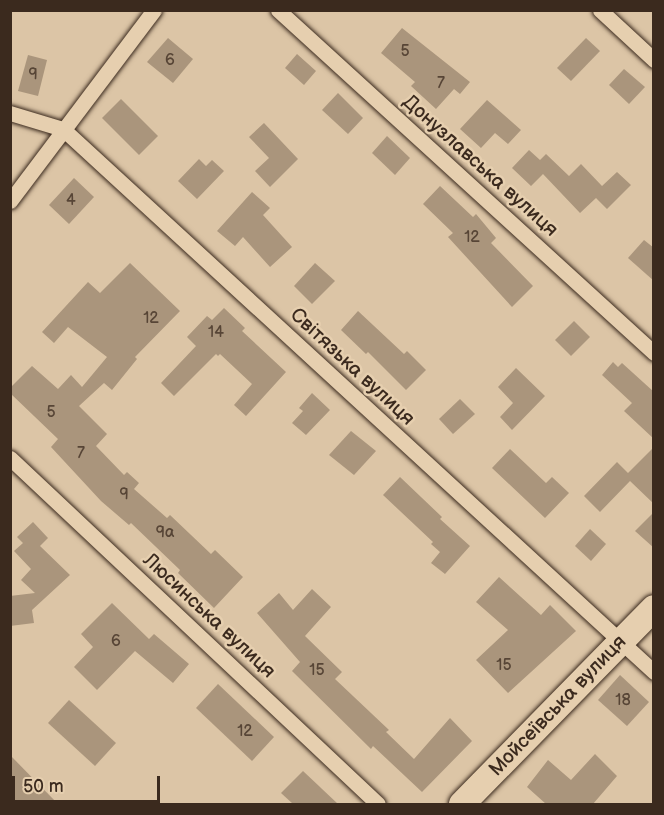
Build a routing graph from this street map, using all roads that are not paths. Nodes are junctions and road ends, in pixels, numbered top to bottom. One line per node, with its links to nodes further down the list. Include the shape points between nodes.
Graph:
1 (154, 10): 6 (street)
2 (278, 10): 8 (street, Донузлавська вулиця)
3 (600, 10): 4 (street)
4 (654, 60)
5 (10, 113): 6 (street, Світязька вулиця)
6 (63, 129): 7 (street); 11 (street, Світязька вулиця)
7 (10, 201)
8 (654, 353)
9 (10, 458): 13 (street, Люсинська вулиця)
10 (654, 608): 11 (main road, Мойсеївська вулиця)
11 (621, 642): 12 (street, Світязька вулиця); 14 (main road, Мойсеївська вулиця)
12 (654, 672)
13 (378, 804)
14 (462, 804)

